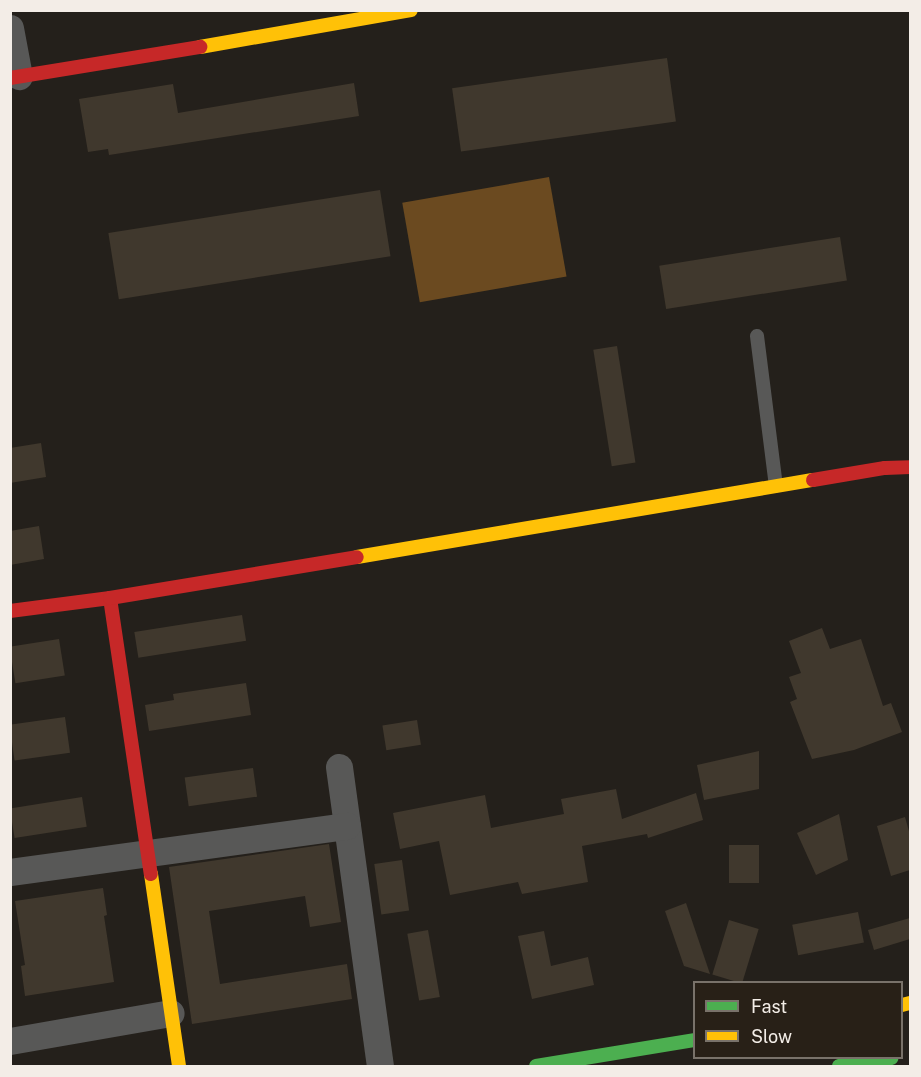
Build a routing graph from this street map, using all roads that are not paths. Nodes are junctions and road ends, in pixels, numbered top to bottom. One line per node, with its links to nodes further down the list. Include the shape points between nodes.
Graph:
1 (411, 10): 2 (street)
2 (314, 20): 4 (street)
3 (10, 28): 4 (street)
4 (15, 77)
5 (757, 336): 7 (lane)
6 (910, 467): 7 (street)
7 (776, 486): 8 (street)
8 (110, 597): 9 (street); 12 (street)
9 (10, 611)
10 (339, 767): 11 (street)
11 (347, 826): 12 (street); 19 (street)
12 (147, 852): 13 (street); 14 (street)
13 (10, 872)
14 (171, 1013): 16 (street); 18 (street)
15 (693, 1040): 20 (street)
16 (10, 1041)
17 (884, 1059): 21 (street)
18 (179, 1066)
19 (380, 1066)
20 (536, 1066)
21 (839, 1066)

